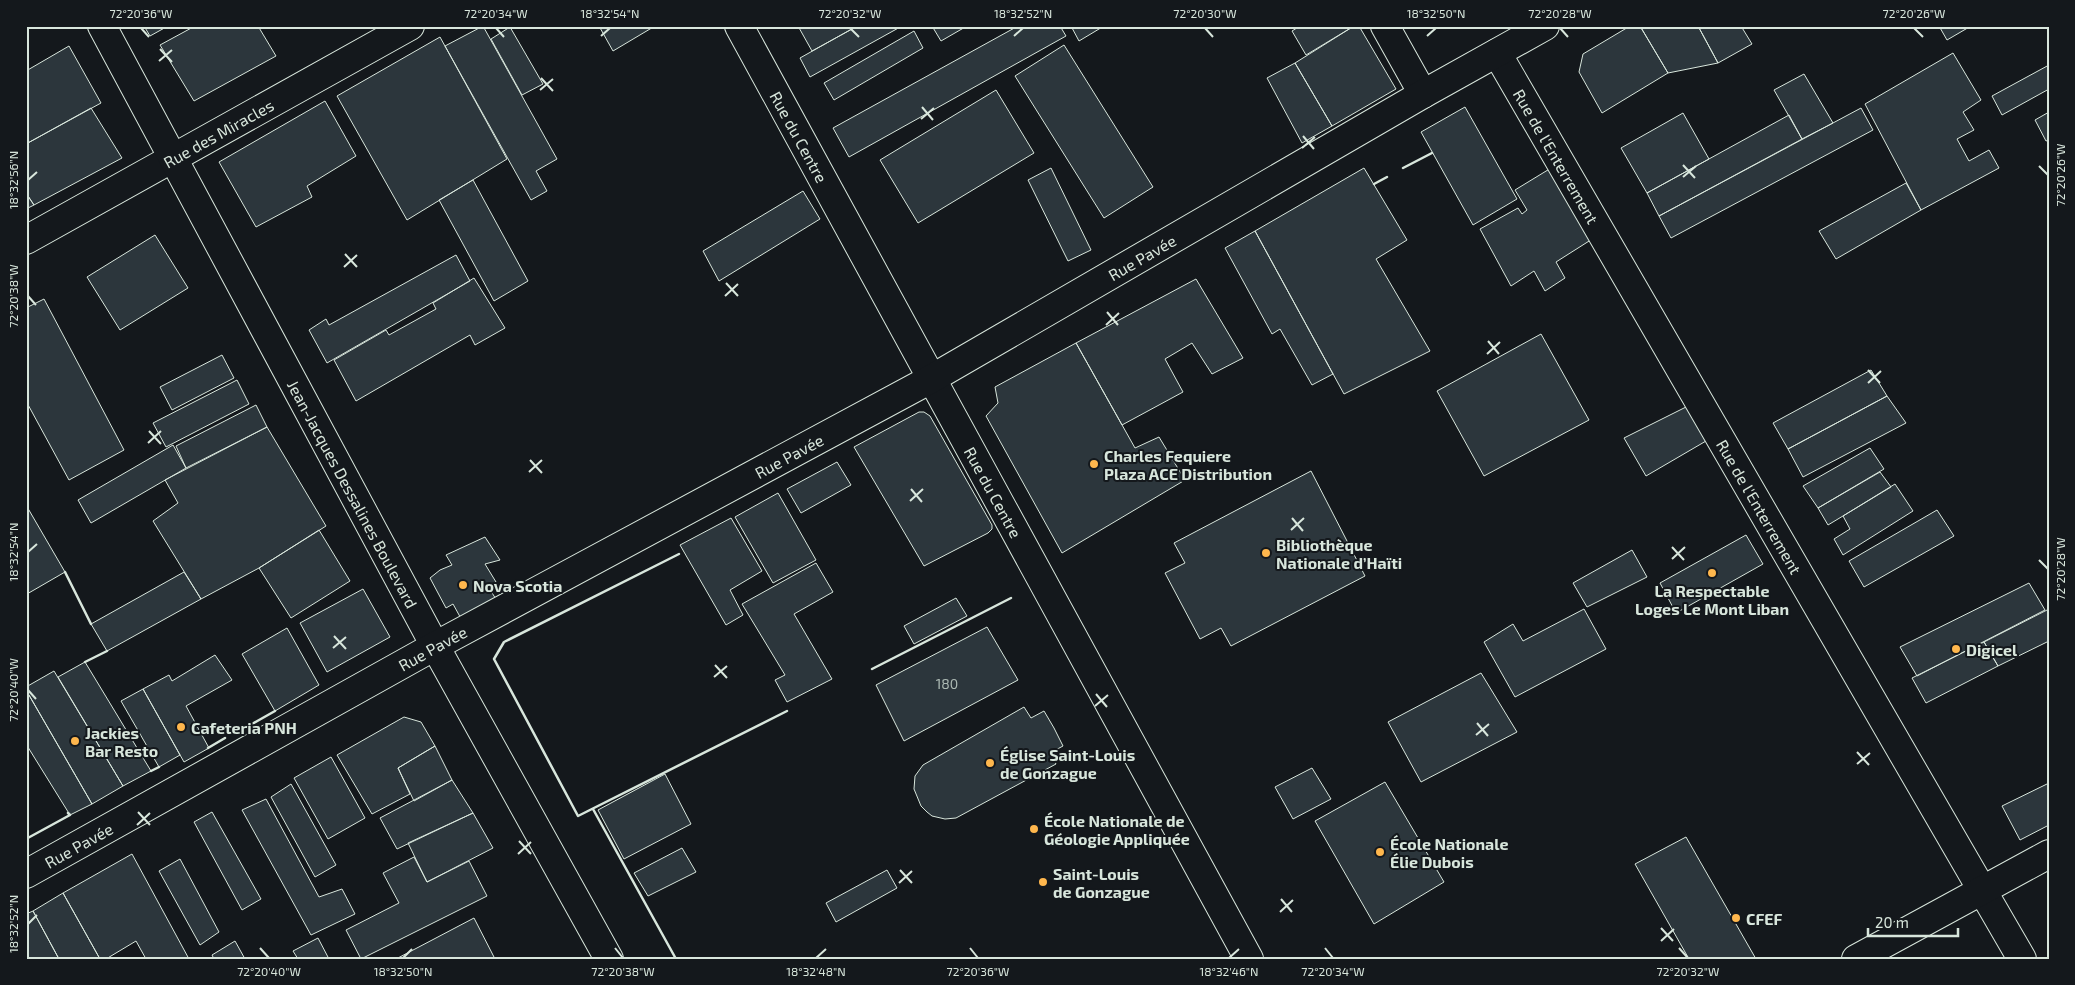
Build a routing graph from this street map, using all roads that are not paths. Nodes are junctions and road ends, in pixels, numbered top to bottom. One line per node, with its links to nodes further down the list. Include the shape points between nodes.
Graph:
1 (102, 26): 8 (main road, Jean-Jacques Dessalines Boulevard)
2 (410, 26): 8 (main road, Rue des Miracles)
3 (739, 26): 10 (main road, Rue du Centre)
4 (1385, 26): 7 (main road)
5 (1545, 26): 6 (main road, Rue Pavée)
6 (1498, 53): 7 (main road, Rue Pavée); 14 (main road, Rue de l'Enterrement)
7 (1424, 94): 10 (main road, Rue Pavée)
8 (175, 158): 9 (main road, Rue des Miracles); 11 (main road, Jean-Jacques Dessalines Boulevard)
9 (26, 240)
10 (931, 379): 11 (main road, Rue Pavée); 16 (main road, Rue du Centre)
11 (435, 646): 13 (main road, Rue Pavée); 15 (main road, Jean-Jacques Dessalines Boulevard)
12 (2049, 854): 14 (main road)
13 (26, 874)
14 (1983, 889): 17 (main road); 18 (main road, Rue de l'Enterrement)
15 (608, 959)
16 (1249, 959)
17 (1856, 959)
18 (2022, 959)

